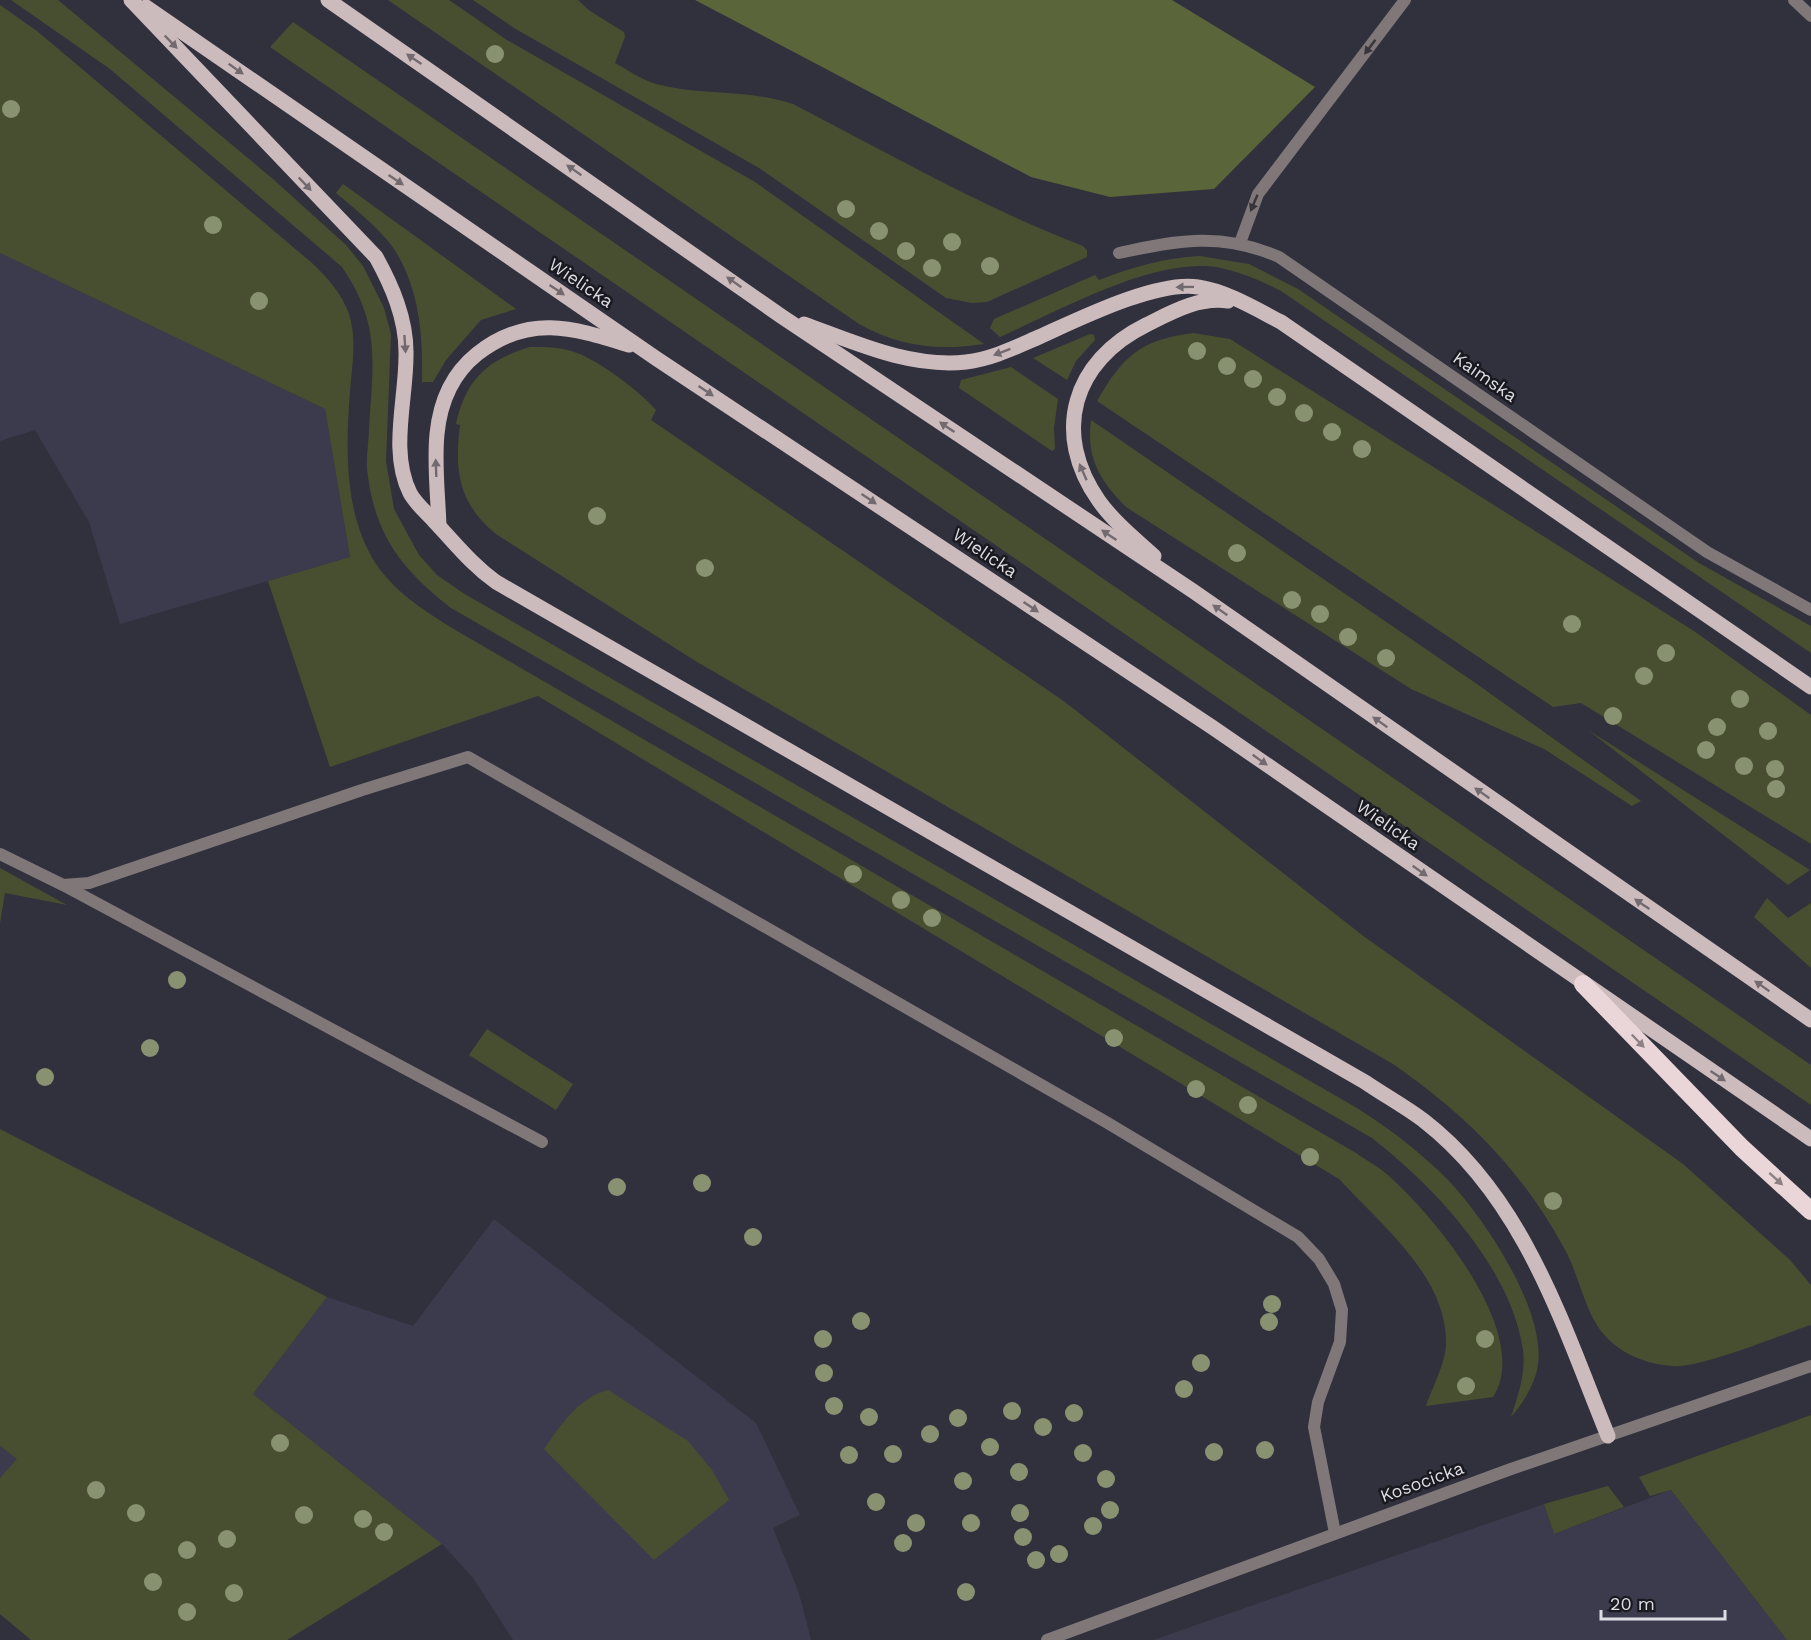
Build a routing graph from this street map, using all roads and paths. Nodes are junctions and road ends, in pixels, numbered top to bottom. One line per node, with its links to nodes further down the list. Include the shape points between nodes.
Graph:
1 (130, 0): 12 (main road, one-way to 12, via 376,257 405,332 400,453 403,471 410,495)
2 (136, 0): 11 (main road, Wielicka, one-way to 11)
3 (328, 0): 10 (main road, one-way to 3)
4 (1405, 0): 7 (street, one-way to 7, via 1258,194)
5 (1794, 0): 6 (street)
6 (1811, 16)
7 (1240, 243): 8 (street, Kaimska, via 1173,241); 14 (street, Kaimska, via 1279,257 1707,552)
8 (1119, 253)
9 (1240, 303): 10 (main road, one-way to 10, via 1199,287 1182,285 1085,316 1007,351 954,363 886,354); 13 (main road, one-way to 9, via 1100,502 1079,463 1073,438 1076,399 1086,377 1111,346 1131,332 1200,302); 15 (main road, via 1281,322)
10 (782, 316): 13 (main road, one-way to 10)
11 (657, 359): 12 (main road, one-way to 11, via 436,461 443,407 450,385 464,365 497,339 516,331 562,328 631,346); 18 (main road, Wielicka, one-way to 18, via 1212,727)
12 (439, 526): 24 (main road, via 472,564 496,582 1365,1082 1423,1121 1479,1176 1508,1212 1551,1295)
13 (1193, 591): 19 (main road, one-way to 13)
14 (1811, 610)
15 (1811, 687)
16 (0, 854): 17 (street)
17 (63, 885): 21 (street); 25 (street, via 89,883 468,757 1096,1116 1298,1237 1319,1259 1334,1284 1342,1310 1340,1342 1318,1402 1314,1427)
18 (1583, 984): 20 (main road, Wielicka, one-way to 20); 22 (highway, one-way to 22, via 1742,1148)
19 (1811, 1020)
20 (1811, 1139)
21 (542, 1142)
22 (1811, 1211)
23 (1811, 1366): 24 (street, Kosocicka)
24 (1608, 1436): 25 (street, Kosocicka)
25 (1335, 1533): 26 (street, Kosocicka)
26 (1047, 1640)

